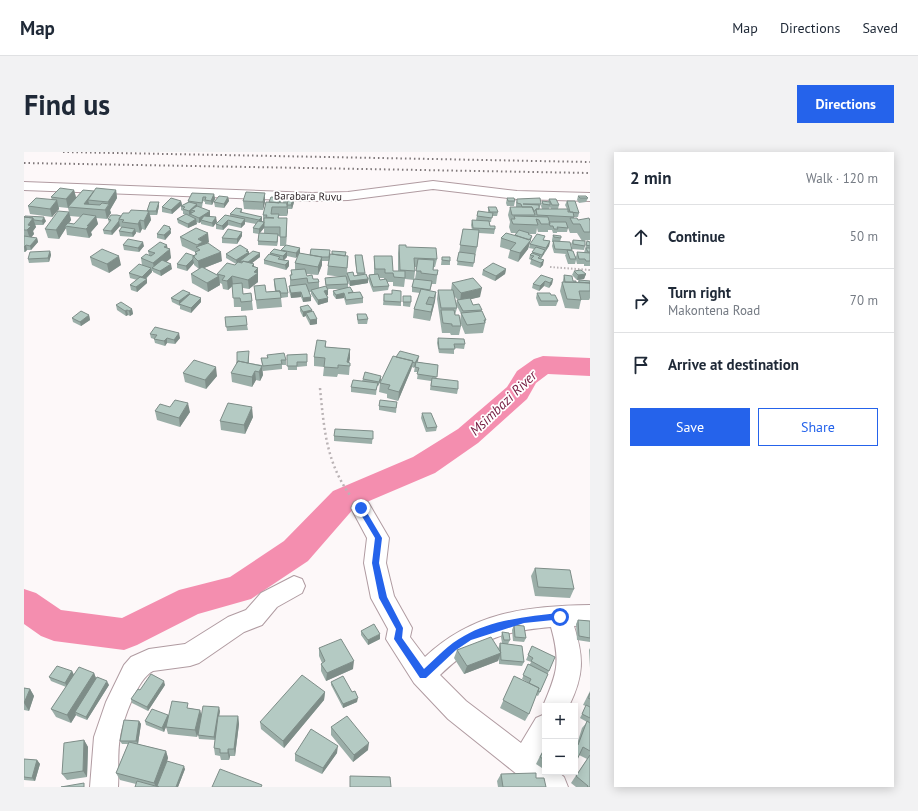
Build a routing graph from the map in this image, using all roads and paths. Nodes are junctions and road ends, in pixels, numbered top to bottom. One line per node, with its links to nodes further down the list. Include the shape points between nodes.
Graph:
1 (24, 186): 2 (street, Barabara Ruvu, via 312,197 348,196 433,185 517,195)
2 (590, 197)
3 (550, 267): 4 (path)
4 (590, 270)
5 (320, 388): 6 (path, via 325,441 331,463)
6 (342, 486)
7 (361, 508): 11 (street, via 378,538 375,563 383,598 400,628 398,639)
8 (294, 586): 15 (street, via 269,600 254,618 236,624 190,655 149,660 140,665 133,673 113,717 108,737)
9 (590, 615): 10 (street)
10 (560, 617): 11 (street, via 524,619 484,631 454,647); 12 (street, via 570,656 569,676)
11 (423, 675): 14 (street, via 458,710)
12 (557, 703)
13 (542, 732): 14 (street)
14 (525, 762): 16 (street)
15 (104, 787)
16 (554, 787)

